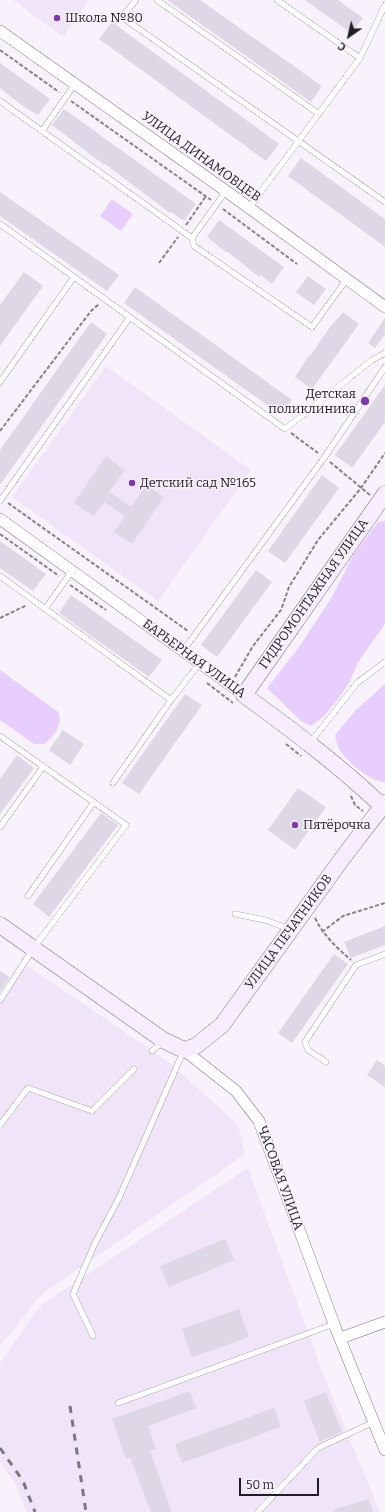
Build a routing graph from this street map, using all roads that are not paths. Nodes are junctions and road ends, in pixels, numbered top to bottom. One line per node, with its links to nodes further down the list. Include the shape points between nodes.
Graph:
1 (136, 0): 11 (lane, via 122,17)
2 (157, 0): 9 (lane)
3 (277, 0): 6 (lane)
4 (385, 5): 6 (lane)
5 (0, 31): 7 (street, УЛИЦА ДИНАМОВЦЕВ)
6 (360, 58): 9 (lane)
7 (76, 84): 10 (lane); 12 (street, УЛИЦА ДИНАМОВЦЕВ)
8 (0, 101): 10 (lane)
9 (319, 114): 11 (lane)
10 (42, 131): 16 (lane)
11 (298, 143): 13 (lane); 14 (lane)
12 (226, 191): 14 (street, УЛИЦА ДИНАМОВЦЕВ); 16 (lane)
13 (385, 202)
14 (249, 208): 18 (street, УЛИЦА ДИНАМОВЦЕВ)
15 (0, 224): 17 (lane)
16 (192, 238): 18 (lane, via 194,246 312,327)
17 (74, 277): 20 (lane); 23 (lane)
18 (347, 279): 19 (street, УЛИЦА ДИНАМОВЦЕВ)
19 (385, 307)
20 (130, 317): 21 (lane, via 285,429 372,360); 25 (lane)
21 (385, 353)
22 (385, 367): 30 (lane, via 324,458)
23 (0, 382)
24 (382, 498): 34 (main road, ГИДРОМОНТАЖНАЯ УЛИЦА)
25 (1, 500)
26 (0, 519): 27 (street, БАРЬЕРНАЯ УЛИЦА)
27 (72, 571): 29 (lane); 30 (street, БАРЬЕРНАЯ УЛИЦА)
28 (0, 576): 29 (lane)
29 (46, 609): 33 (lane)
30 (183, 651): 32 (street, БАРЬЕРНАЯ УЛИЦА)
31 (385, 662): 36 (lane, via 357,683)
32 (197, 668): 33 (lane); 34 (street, БАРЬЕРНАЯ УЛИЦА, via 230,685)
33 (171, 700): 38 (lane)
34 (241, 701): 36 (main road, БАРЬЕРНАЯ УЛИЦА)
35 (0, 736): 37 (lane)
36 (310, 744): 40 (main road, БАРЬЕРНАЯ УЛИЦА, via 356,781)
37 (43, 767): 39 (lane); 41 (lane)
38 (113, 783)
39 (94, 802): 42 (lane); 46 (lane, via 126,825)
40 (380, 809): 45 (main road, УЛИЦА ПЕЧАТНИКОВ)
41 (0, 827)
42 (28, 896)
43 (235, 914): 45 (lane, via 265,920)
44 (0, 925): 46 (main road, ЧАСОВАЯ УЛИЦА)
45 (291, 930): 49 (main road, УЛИЦА ПЕЧАТНИКОВ, via 222,1025 207,1039)
46 (33, 949): 48 (lane); 49 (main road, ЧАСОВАЯ УЛИЦА, via 158,1046)
47 (385, 954): 50 (lane, via 356,965 305,1042 308,1050)
48 (0, 1000)
49 (184, 1050): 54 (street, ЧАСОВАЯ УЛИЦА, via 236,1091 259,1121); 55 (lane, via 119,1198 95,1243 73,1294)
50 (326, 1062)
51 (134, 1069): 52 (lane, via 92,1112 28,1088)
52 (0, 1125)
53 (385, 1322): 56 (street)
54 (334, 1324): 56 (street, ЧАСОВАЯ УЛИЦА); 57 (lane)
55 (93, 1336)
56 (341, 1338): 58 (street, ЧАСОВАЯ УЛИЦА)
57 (118, 1402)
58 (374, 1422): 59 (street, ЧАСОВАЯ УЛИЦА); 60 (lane, via 318,1448)
59 (385, 1450)
60 (258, 1512)

